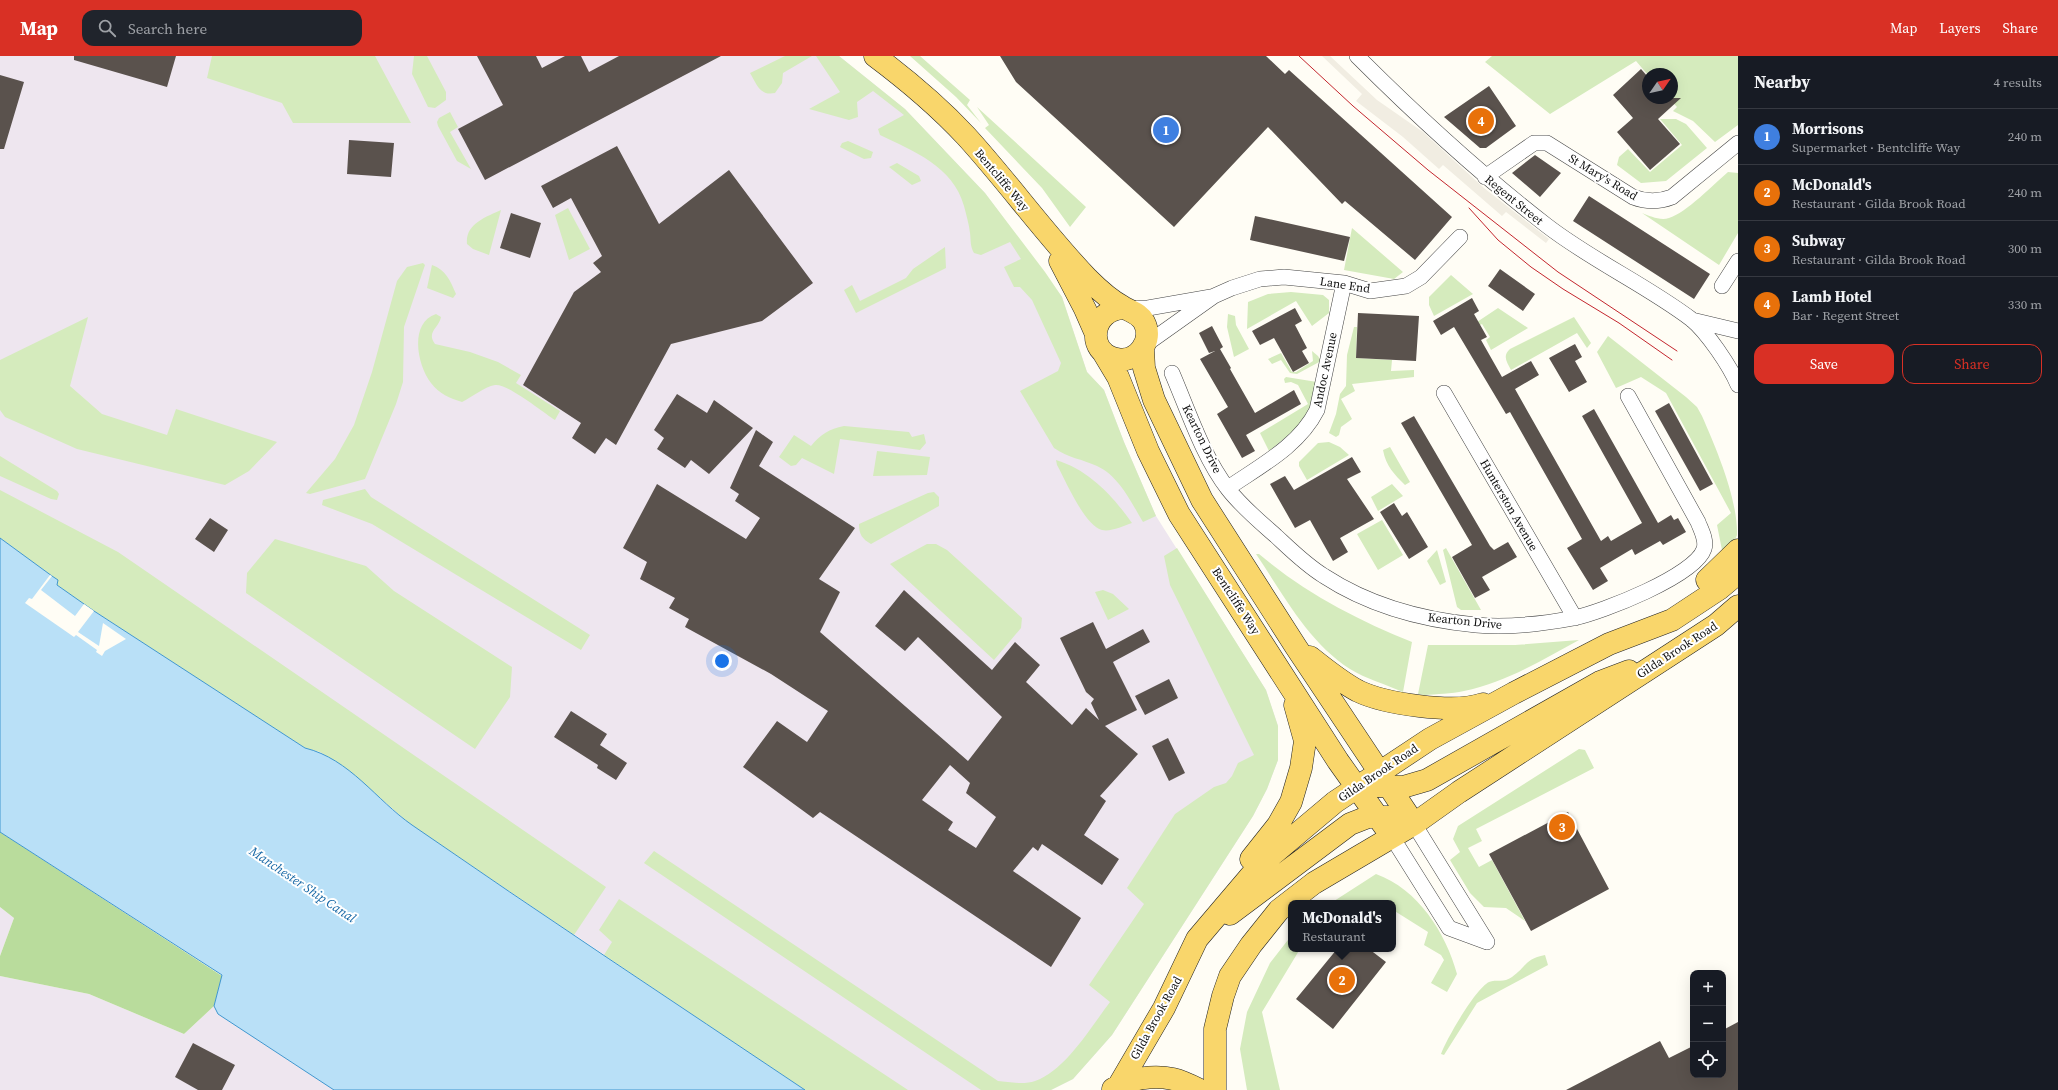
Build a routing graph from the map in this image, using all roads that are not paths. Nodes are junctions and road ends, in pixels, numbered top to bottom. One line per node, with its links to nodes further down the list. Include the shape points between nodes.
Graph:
1 (875, 56): 5 (main road, Bentcliffe Way, via 957,127)
2 (1357, 56): 4 (street, Regent Street, via 1405,105)
3 (1738, 143): 4 (street, St Mary's Road, via 1672,197 1663,201 1633,197 1547,143 1534,143)
4 (1485, 177): 12 (street, Regent Street, via 1551,230)
5 (1043, 230): 11 (main road, Bentcliffe Way, via 1089,280); 14 (main road, Bentcliffe Way, via 1076,291)
6 (1460, 237): 8 (street, Lane End, via 1421,277 1406,286 1370,291)
7 (1738, 261): 9 (street)
8 (1344, 283): 10 (street, Lane End, via 1284,277 1266,278); 20 (street, Andoc Avenue, via 1317,410 1311,423 1284,449)
9 (1722, 286)
10 (1214, 296): 11 (street, Lane End, via 1148,308); 15 (street, Lane End)
11 (1126, 309): 14 (main road, via 1117,309 1104,315 1097,327); 15 (main road, via 1134,312 1145,323 1147,330)
12 (1692, 320): 13 (street, Regent Street); 17 (street, Regent Street, via 1718,350)
13 (1738, 331)
14 (1099, 343): 15 (main road, via 1109,357 1124,360 1138,354); 29 (main road, Bentcliffe Way, via 1118,377 1148,451 1179,514)
15 (1144, 347): 28 (main road, Bentcliffe Way, via 1144,368 1154,400 1202,500)
16 (1172, 373): 20 (street, Kearton Drive, via 1203,447)
17 (1738, 385)
18 (1444, 393): 25 (street, Hunterston Avenue)
19 (1628, 396): 25 (street, Kearton Drive, via 1695,515 1704,538 1704,548 1692,565 1663,584)
20 (1228, 488): 25 (street, Kearton Drive, via 1247,510 1308,564 1342,586 1392,609 1443,621 1478,625 1514,626)
21 (1738, 550): 27 (main road, via 1699,586)
22 (1738, 573): 27 (main road, Gilda Brook Road, via 1719,589 1672,620)
23 (1738, 606): 26 (main road, Gilda Brook Road)
24 (1738, 612): 26 (main road)
25 (1575, 618)
26 (1716, 625): 30 (main road, Gilda Brook Road)
27 (1609, 644): 31 (main road, Gilda Brook Road)
28 (1296, 647): 31 (main road, via 1359,691 1399,703 1452,708 1479,705); 32 (main road, Bentcliffe Way)
29 (1271, 656): 32 (main road, Bentcliffe Way); 38 (main road, via 1297,709 1305,741 1301,768 1291,802 1278,825 1236,875)
30 (1667, 657): 32 (main road, via 1600,682 1427,780 1415,784); 34 (main road, Gilda Brook Road)
31 (1514, 692): 32 (main road, Gilda Brook Road, via 1430,739)
32 (1368, 781): 33 (main road, Bentcliffe Way); 34 (main road, Bentcliffe Way); 38 (main road, Gilda Brook Road, via 1335,802 1259,866)
33 (1378, 816): 34 (main road, via 1391,816); 35 (main road, Bentcliffe Way); 38 (main road, via 1350,824)
34 (1414, 824): 35 (main road, Gilda Brook Road); 35 (street, via 1487,942 1449,928)
35 (1392, 837): 36 (main road, Gilda Brook Road, via 1345,863)
36 (1292, 900)
37 (1288, 903): 41 (main road, Gilda Brook Road, via 1279,910 1251,945 1230,976 1215,1029)
38 (1197, 940): 39 (main road, Gilda Brook Road, via 1164,1008)
39 (1115, 1088): 40 (main road, via 1146,1077 1174,1079)
40 (1200, 1090)
41 (1215, 1090)

